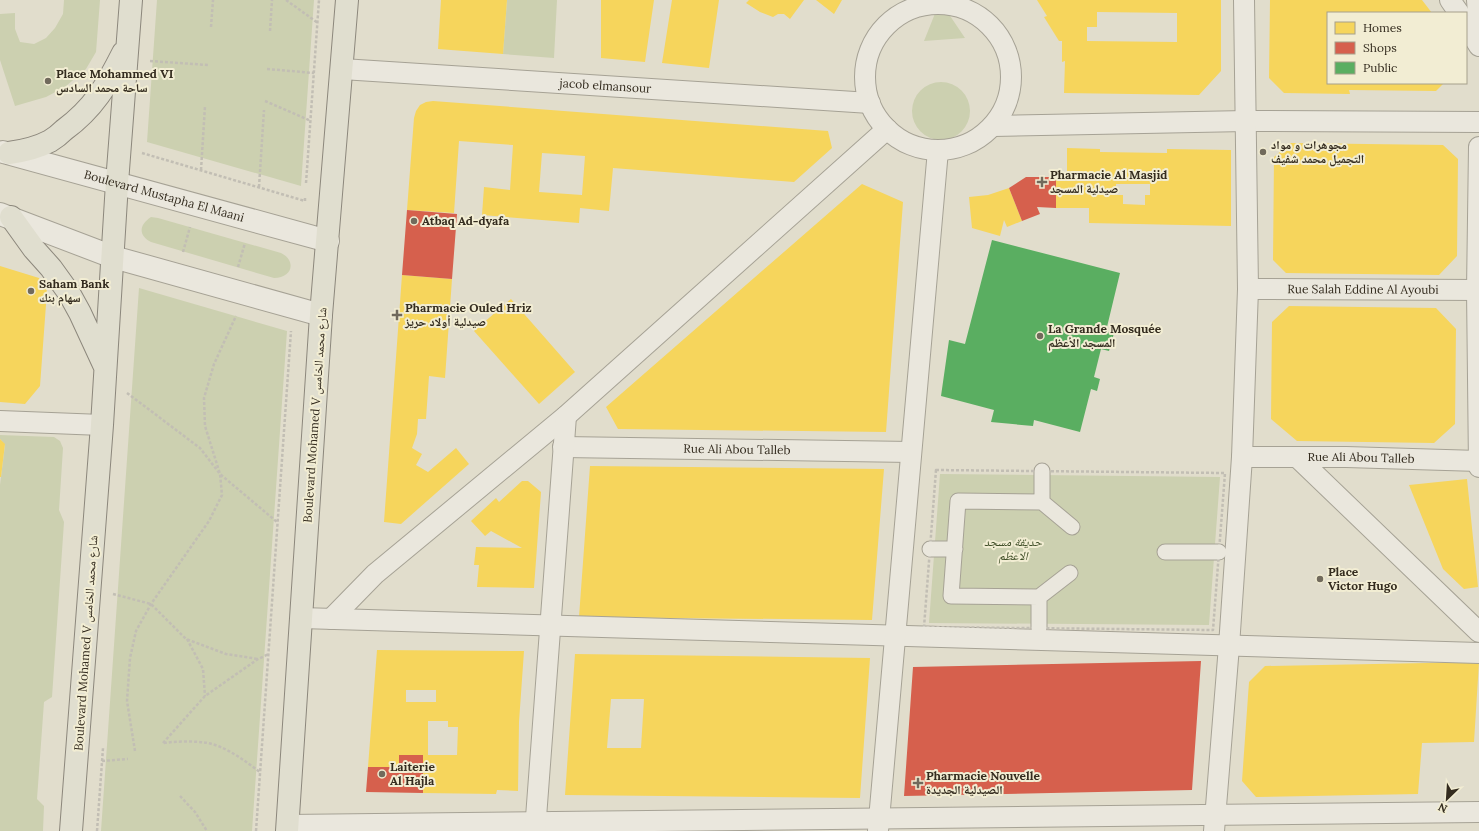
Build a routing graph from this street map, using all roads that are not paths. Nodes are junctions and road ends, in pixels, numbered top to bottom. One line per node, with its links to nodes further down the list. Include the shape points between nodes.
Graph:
1 (131, 0): 10 (main road, Boulevard Mohamed V شارع محمد الخامس)
2 (347, 0): 12 (main road, Boulevard Mohamed V شارع محمد الخامس)
3 (1244, 0): 14 (street)
4 (1450, 0): 7 (street)
5 (1476, 0): 9 (street)
6 (944, 2): 13 (street, via 909,9 891,20 877,35 865,68); 16 (street, via 984,19 995,30 1006,48 1011,70 1010,92 1003,113)
7 (1458, 12)
8 (1467, 27): 11 (street)
9 (1479, 27)
10 (128, 43): 20 (main road, via 107,85 81,116 50,141 28,150); 21 (main road, Boulevard Mohamed V شارع محمد الخامس)
11 (1479, 46)
12 (342, 69): 13 (street, jacob elmansour); 23 (main road, Boulevard Mohamed V شارع محمد الخامس)
13 (870, 104): 17 (street)
14 (1246, 121): 15 (street); 16 (street); 25 (street)
15 (1479, 122)
16 (993, 126): 19 (street, via 968,144)
17 (887, 129): 19 (street, via 910,145); 29 (street)
18 (1479, 147): 26 (street)
19 (938, 150): 33 (street)
20 (4, 152): 21 (street, Boulevard Mustapha El Maani)
21 (117, 183): 23 (street, Boulevard Mustapha El Maani); 24 (main road, Boulevard Mohamed V شارع محمد الخامس)
22 (5, 215): 24 (street); 28 (main road, via 69,293)
23 (328, 241): 27 (main road, Boulevard Mohamed V شارع محمد الخامس)
24 (113, 257): 27 (street); 28 (main road, Boulevard Mohamed V شارع محمد الخامس)
25 (1248, 289): 26 (street, Rue Salah Eddine Al Ayoubi); 34 (street)
26 (1478, 290): 36 (street)
27 (321, 315): 46 (main road, Boulevard Mohamed V شارع محمد الخامس)
28 (106, 370): 31 (main road, Boulevard Mohamed V شارع محمد الخامس)
29 (566, 416): 32 (street); 47 (street, via 375,574)
30 (0, 421): 31 (street)
31 (102, 425): 59 (main road, Boulevard Mohamed V شارع محمد الخامس)
32 (564, 447): 33 (street, Rue Ali Abou Talleb); 48 (street)
33 (911, 452): 51 (street)
34 (1242, 457): 35 (street, Rue Ali Abou Talleb); 52 (street)
35 (1297, 457): 36 (street, Rue Ali Abou Talleb); 50 (street)
36 (1479, 463)
37 (1042, 471): 38 (street)
38 (1042, 502): 39 (street); 41 (street, via 958,501)
39 (1072, 527)
40 (930, 549): 41 (street)
41 (955, 549): 45 (street, via 951,596)
42 (1165, 552): 43 (street)
43 (1219, 552)
44 (1070, 573): 45 (street)
45 (1039, 596): 49 (street)
46 (301, 618): 47 (street); 58 (main road, Boulevard Mohamed V شارع محمد الخامس)
47 (331, 619): 48 (street)
48 (550, 626): 51 (street); 57 (street)
49 (1039, 628)
50 (1479, 632)
51 (895, 636): 52 (street); 56 (street)
52 (1229, 646): 53 (street); 55 (street)
53 (1479, 654)
54 (1479, 812): 55 (street)
55 (1214, 823): 56 (street)
56 (879, 825): 57 (street)
57 (535, 826): 58 (street)
58 (287, 828)
59 (72, 831)

